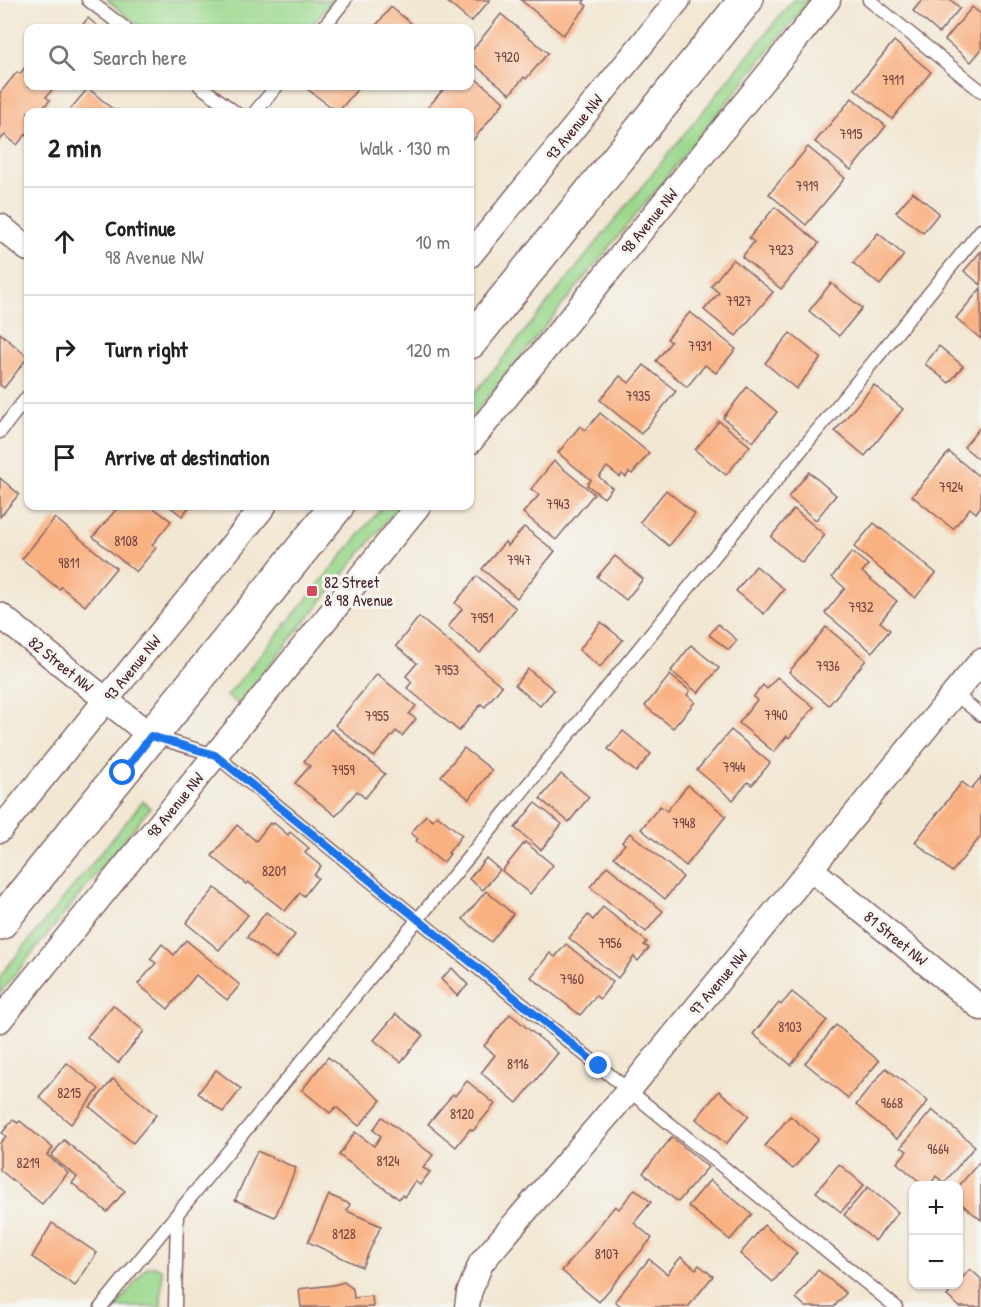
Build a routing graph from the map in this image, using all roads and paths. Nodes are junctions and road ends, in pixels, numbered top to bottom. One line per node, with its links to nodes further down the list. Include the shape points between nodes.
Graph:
1 (88, 0): 7 (lane)
2 (345, 0): 8 (lane)
3 (678, 0): 17 (street, 93 Avenue NW)
4 (746, 0): 18 (main road)
5 (828, 0): 21 (street, 98 Avenue NW)
6 (869, 0): 11 (lane)
7 (121, 24)
8 (326, 24)
9 (205, 90): 12 (lane)
10 (274, 90): 13 (lane)
11 (981, 91)
12 (230, 108)
13 (258, 108)
14 (0, 226): 16 (street)
15 (981, 230): 34 (lane)
16 (24, 246)
17 (474, 250)
18 (474, 337)
19 (24, 401): 20 (lane)
20 (0, 432)
21 (474, 437)
22 (261, 510): 28 (street, 93 Avenue NW)
23 (334, 510): 30 (main road)
24 (415, 510): 31 (street, 98 Avenue NW)
25 (0, 615): 28 (street, 82 Street NW)
26 (981, 661): 27 (street, 97 Avenue NW)
27 (955, 694): 29 (lane); 33 (street, 97 Avenue NW)
28 (105, 700): 30 (street, 82 Street NW); 32 (street, 93 Avenue NW)
29 (981, 715)
30 (151, 736): 31 (lane); 35 (main road)
31 (215, 755): 34 (lane); 37 (street, 98 Avenue NW)
32 (0, 830)
33 (811, 869): 36 (street, 81 Street NW); 38 (street, 97 Avenue NW)
34 (418, 920): 38 (lane); 39 (lane)
35 (0, 923)
36 (981, 1008)
37 (0, 1020)
38 (629, 1090): 42 (street, 97 Avenue NW, via 481,1263); 43 (lane)
39 (177, 1214): 40 (lane); 41 (lane)
40 (100, 1307)
41 (175, 1307)
42 (467, 1307)
43 (896, 1307)

